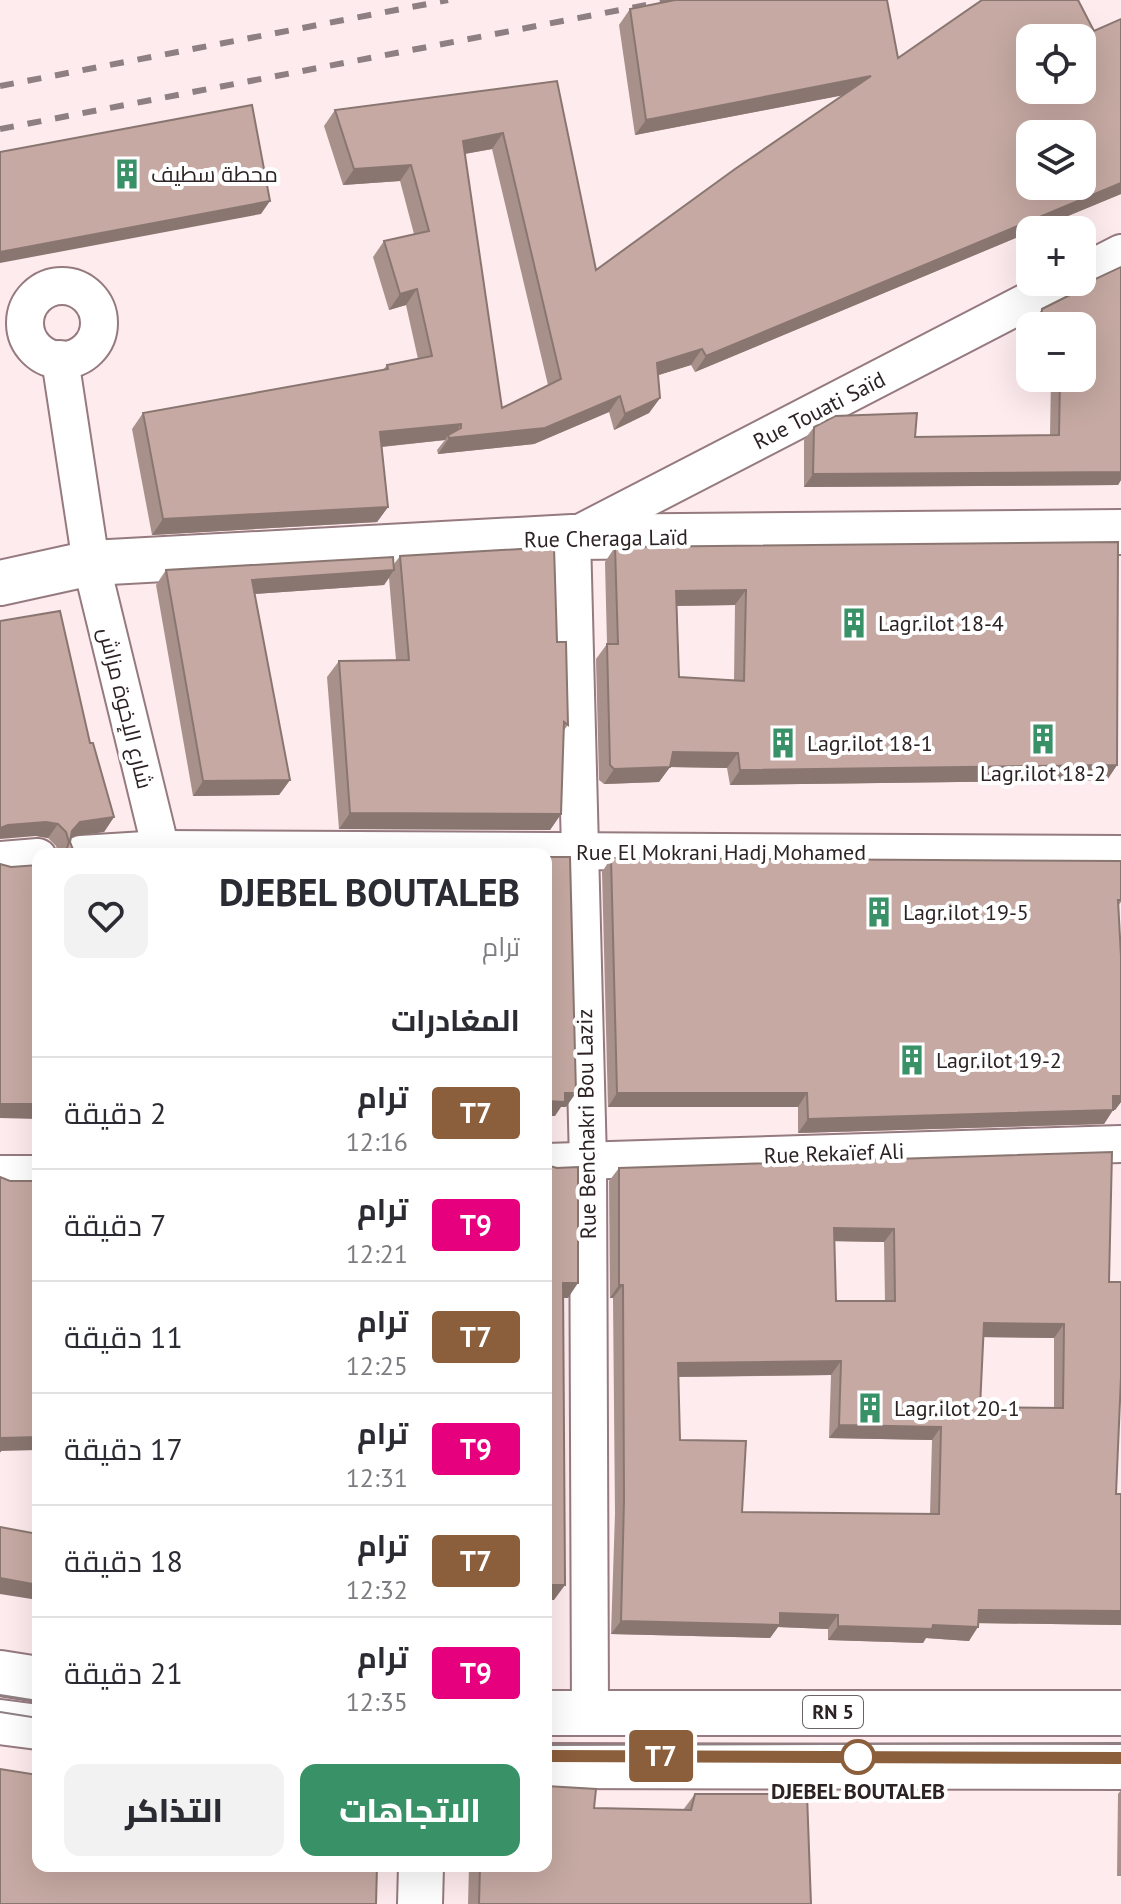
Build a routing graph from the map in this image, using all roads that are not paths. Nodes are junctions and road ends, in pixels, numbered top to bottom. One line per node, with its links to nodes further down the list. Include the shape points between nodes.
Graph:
1 (1121, 253): 2 (street)
2 (1096, 266)
3 (1038, 296): 6 (street, Rue Touati Saïd)
4 (60, 359): 7 (street, شارع الإخوة مزاش)
5 (1121, 532): 6 (main road, Rue Cheraga Laïd)
6 (572, 537): 7 (main road, Rue Cheraga Laïd); 11 (street, Rue Benchakri Bou Laziz)
7 (91, 563): 8 (main road, Rue Cheraga Laïd); 9 (street, شارع الإخوة مزاش)
8 (0, 583)
9 (160, 848)
10 (552, 851): 11 (street, Rue El Mokrani Hadj Mohamed)
11 (578, 851): 12 (street, Rue El Mokrani Hadj Mohamed); 16 (street, Rue Benchakri Bou Laziz)
12 (1121, 854)
13 (32, 857): 14 (street)
14 (0, 860)
15 (1121, 1144): 16 (street, Rue Rekaïef Ali)
16 (588, 1161): 17 (street, Rue Rekaïef Ali); 22 (street, Rue Benchakri Bou Laziz)
17 (552, 1162)
18 (0, 1174): 19 (street)
19 (32, 1174)
20 (0, 1673): 21 (main road)
21 (32, 1678)
22 (590, 1711): 23 (main road, RN 5); 24 (main road, RN 5)
23 (552, 1713)
24 (1121, 1713)
25 (0, 1722): 26 (main road)
26 (32, 1726)
27 (552, 1766): 28 (main road)
28 (1121, 1767)
29 (421, 1872): 30 (main road)
30 (420, 1904)

